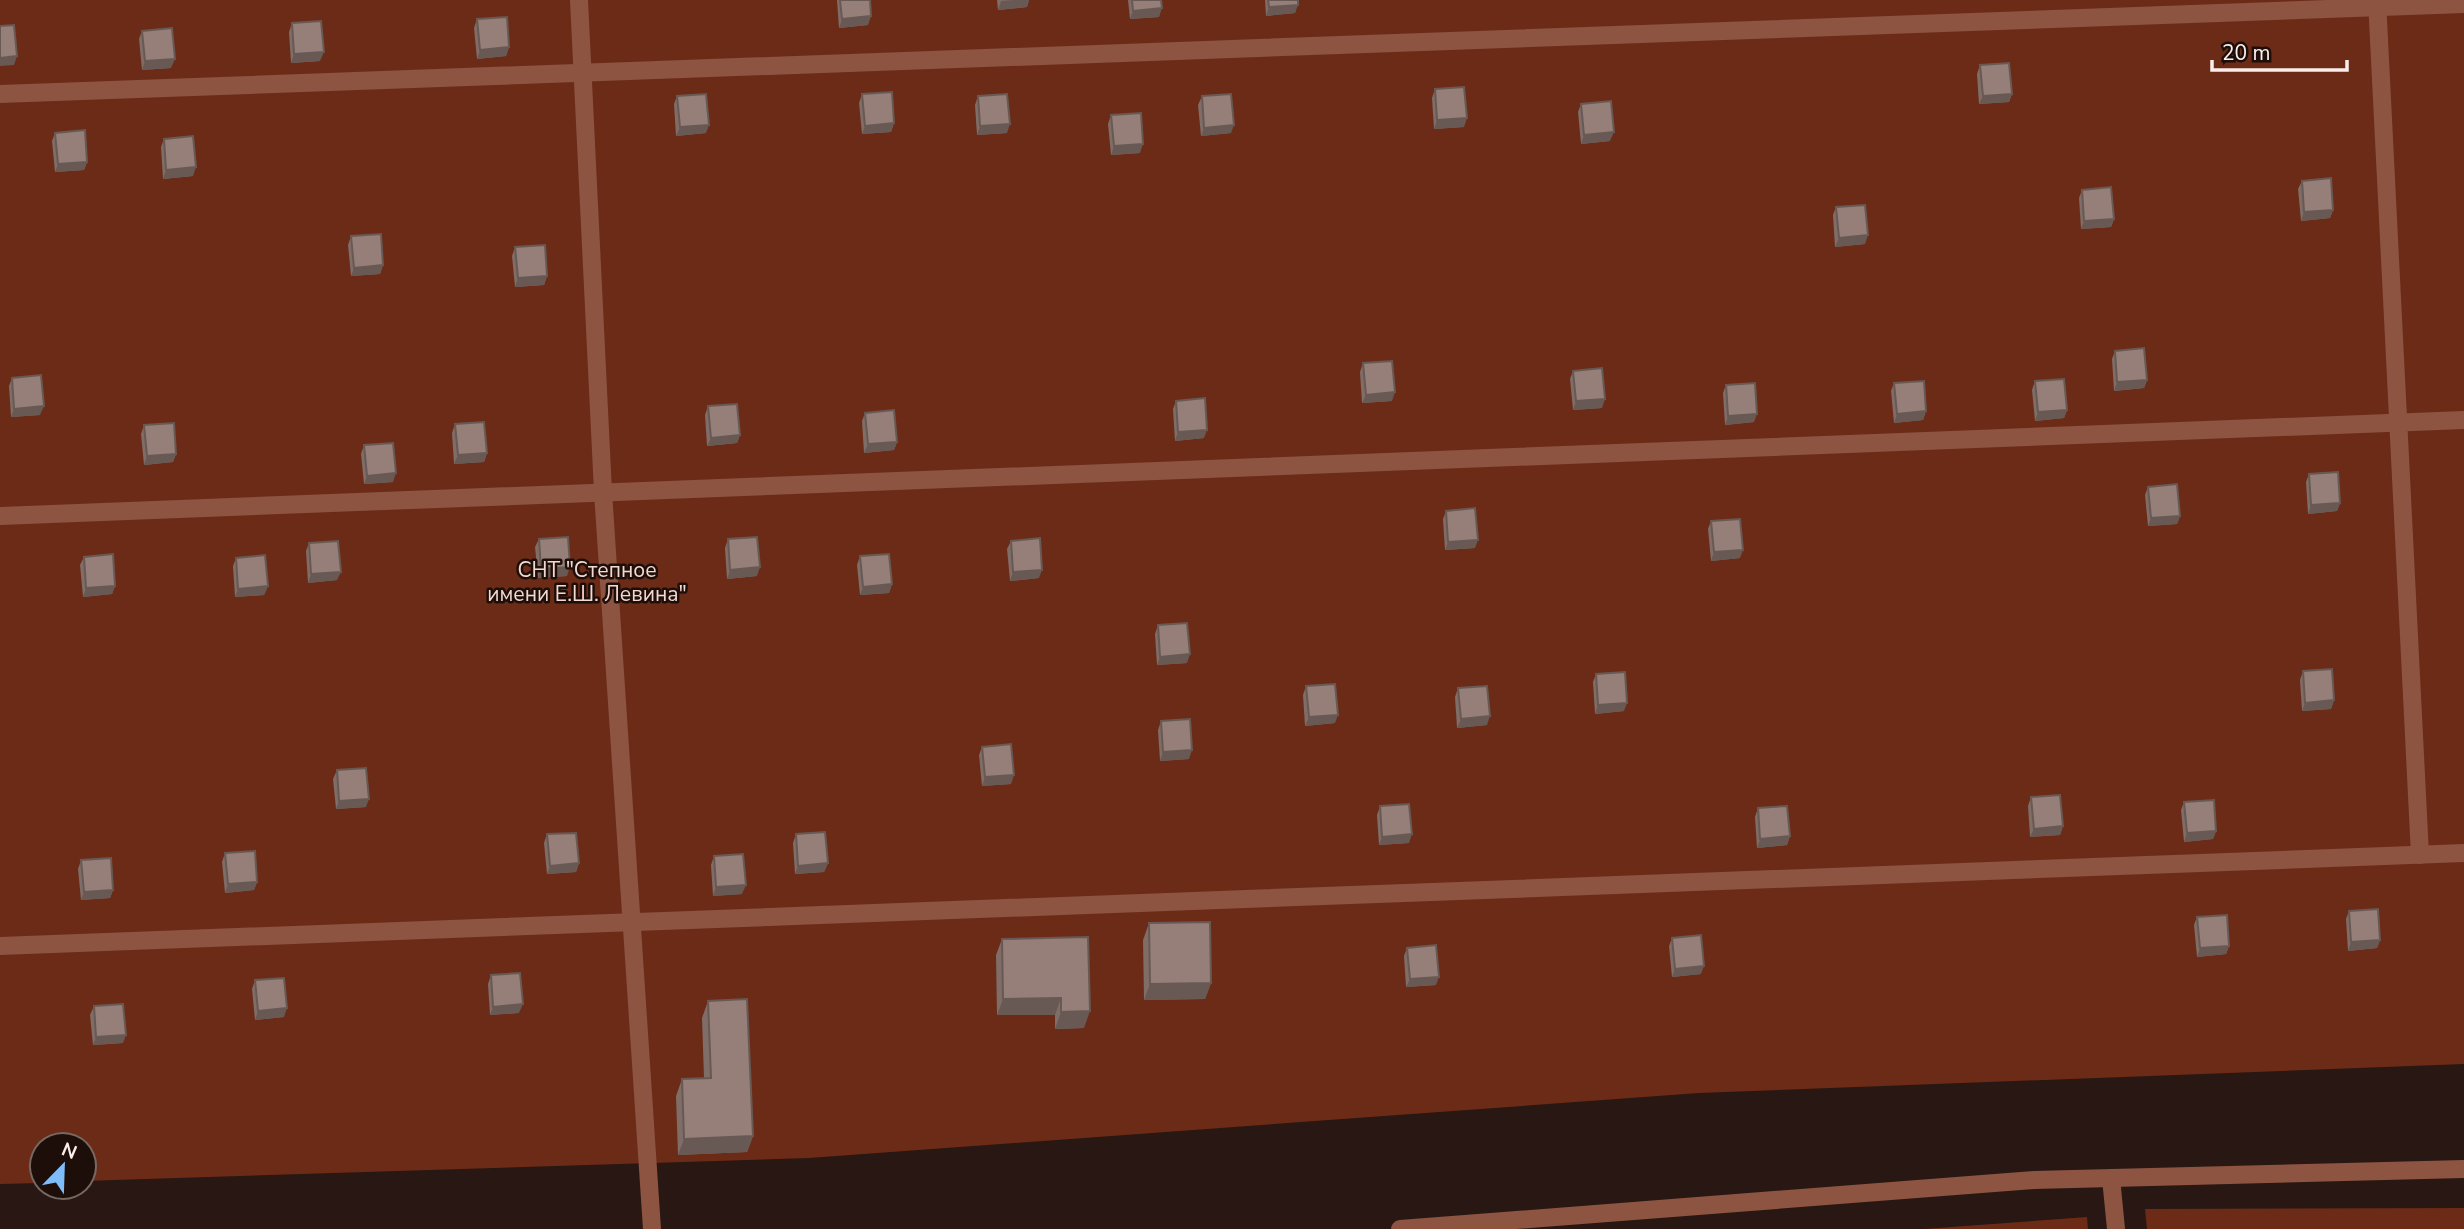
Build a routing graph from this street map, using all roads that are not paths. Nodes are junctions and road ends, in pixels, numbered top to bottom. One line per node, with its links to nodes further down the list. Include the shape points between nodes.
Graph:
1 (579, 0): 4 (street)
2 (2377, 4): 3 (street); 4 (street); 7 (street)
3 (2464, 4)
4 (582, 72): 5 (street); 8 (street)
5 (0, 94)
6 (2464, 420): 7 (street)
7 (2398, 423): 8 (street); 11 (street)
8 (603, 492): 9 (street); 12 (street)
9 (0, 516)
10 (2464, 853): 11 (street)
11 (2420, 855): 12 (street)
12 (632, 924): 13 (street); 16 (street)
13 (0, 946)
14 (2464, 1169): 15 (street)
15 (2111, 1178): 17 (street, via 2034,1180); 18 (street)
16 (652, 1229)
17 (1400, 1229)
18 (2116, 1229)

